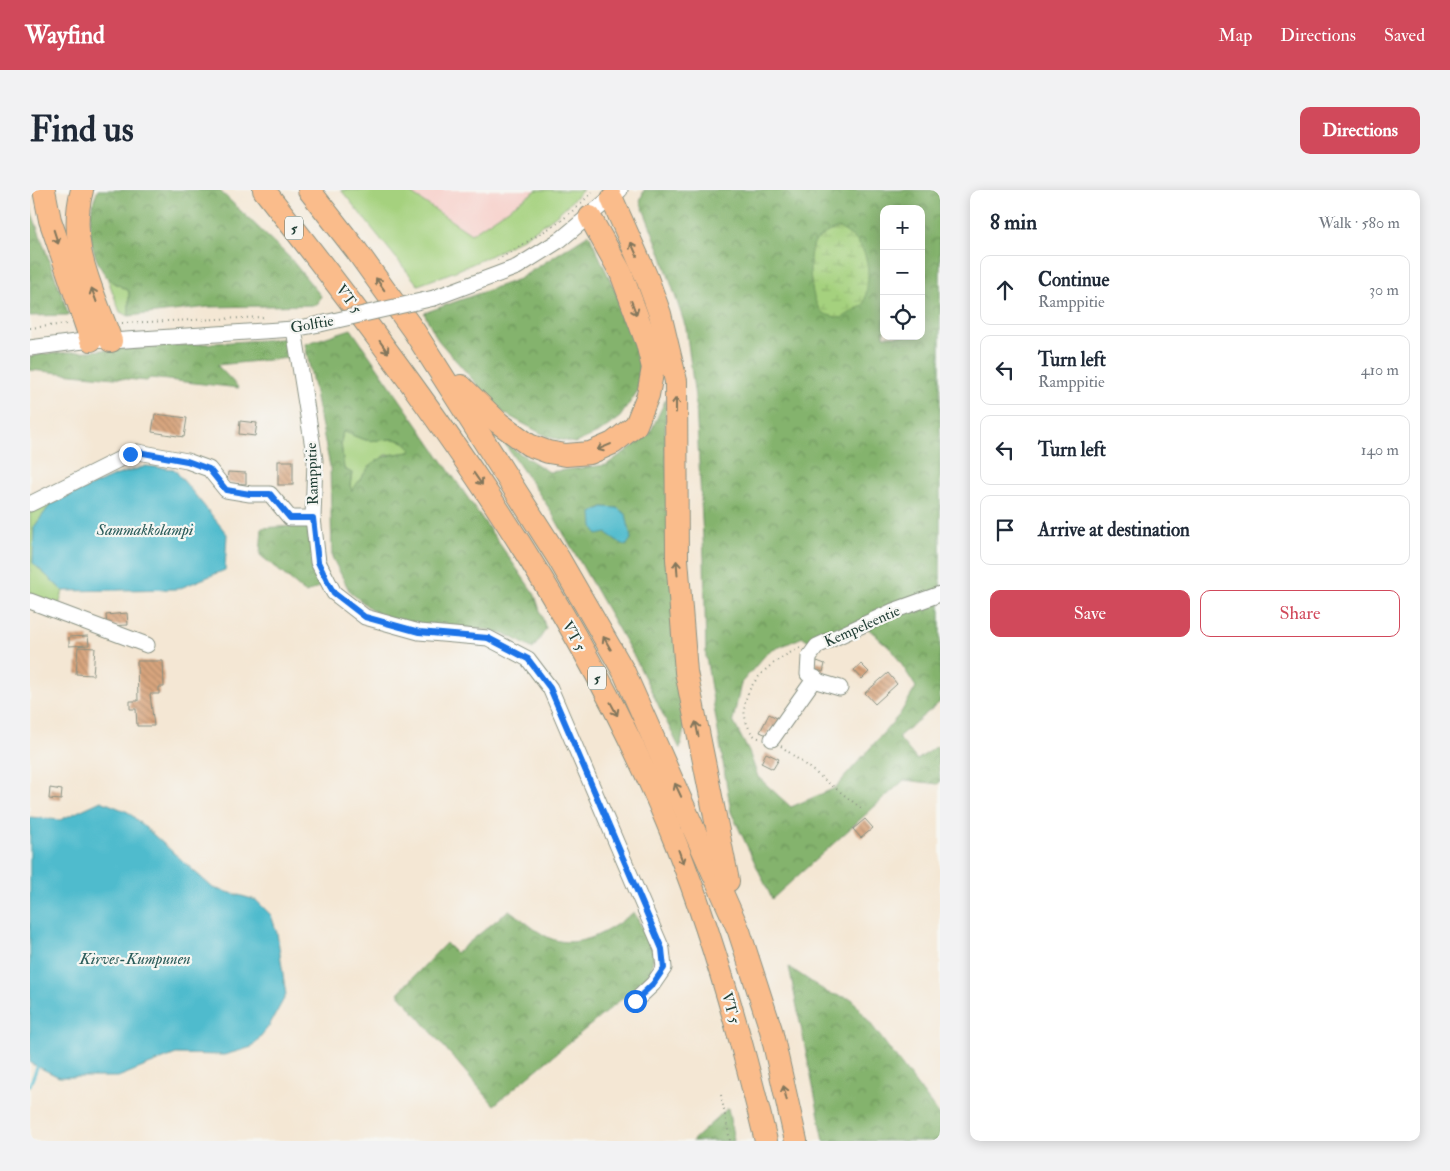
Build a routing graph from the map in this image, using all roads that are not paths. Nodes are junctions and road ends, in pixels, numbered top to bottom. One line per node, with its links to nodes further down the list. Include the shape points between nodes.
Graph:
1 (44, 190): 11 (highway, one-way to 11, via 50,220)
2 (82, 190): 11 (highway, one-way to 2, via 78,248 77,206)
3 (249, 190): 8 (highway)
4 (264, 190): 8 (highway, VT 5 / 5)
5 (310, 190): 10 (highway, VT 5 / 5, one-way to 5)
6 (609, 193): 7 (street, Golftie); 21 (highway, one-way to 6, via 686,672 677,559 676,381 660,314)
7 (590, 217): 9 (street, Golftie, bridge, via 517,267 434,298); 10 (highway, one-way to 10, via 621,273 653,368 648,395 636,425 613,443 590,453 566,455 529,445 473,400)
8 (323, 266): 23 (highway, VT 5 / 5, one-way to 23, via 504,516 626,732 676,843 716,957 747,1060)
9 (294, 329): 11 (street, Golftie); 14 (street, Ramppitie, via 315,460)
10 (414, 331): 21 (highway, VT 5 / 5, one-way to 10, via 624,672 559,560)
11 (98, 332): 12 (street, Golftie)
12 (30, 348)
13 (30, 504): 14 (street, via 138,452 187,461 209,469 226,490 270,494 290,518)
14 (313, 518): 22 (street, Ramppitie, via 318,562 328,583 334,593 360,614 419,632 488,638 528,659 550,688 662,949 664,968)
15 (940, 594): 18 (street, Kempeleentie, via 893,611 817,646 809,657 808,674)
16 (30, 600): 17 (street)
17 (147, 645)
18 (815, 678): 19 (street); 20 (street)
19 (840, 688)
20 (772, 739)
21 (739, 931): 24 (highway, VT 5 / 5, one-way to 21, via 771,1030)
22 (635, 1001)
23 (766, 1141)
24 (796, 1141)

